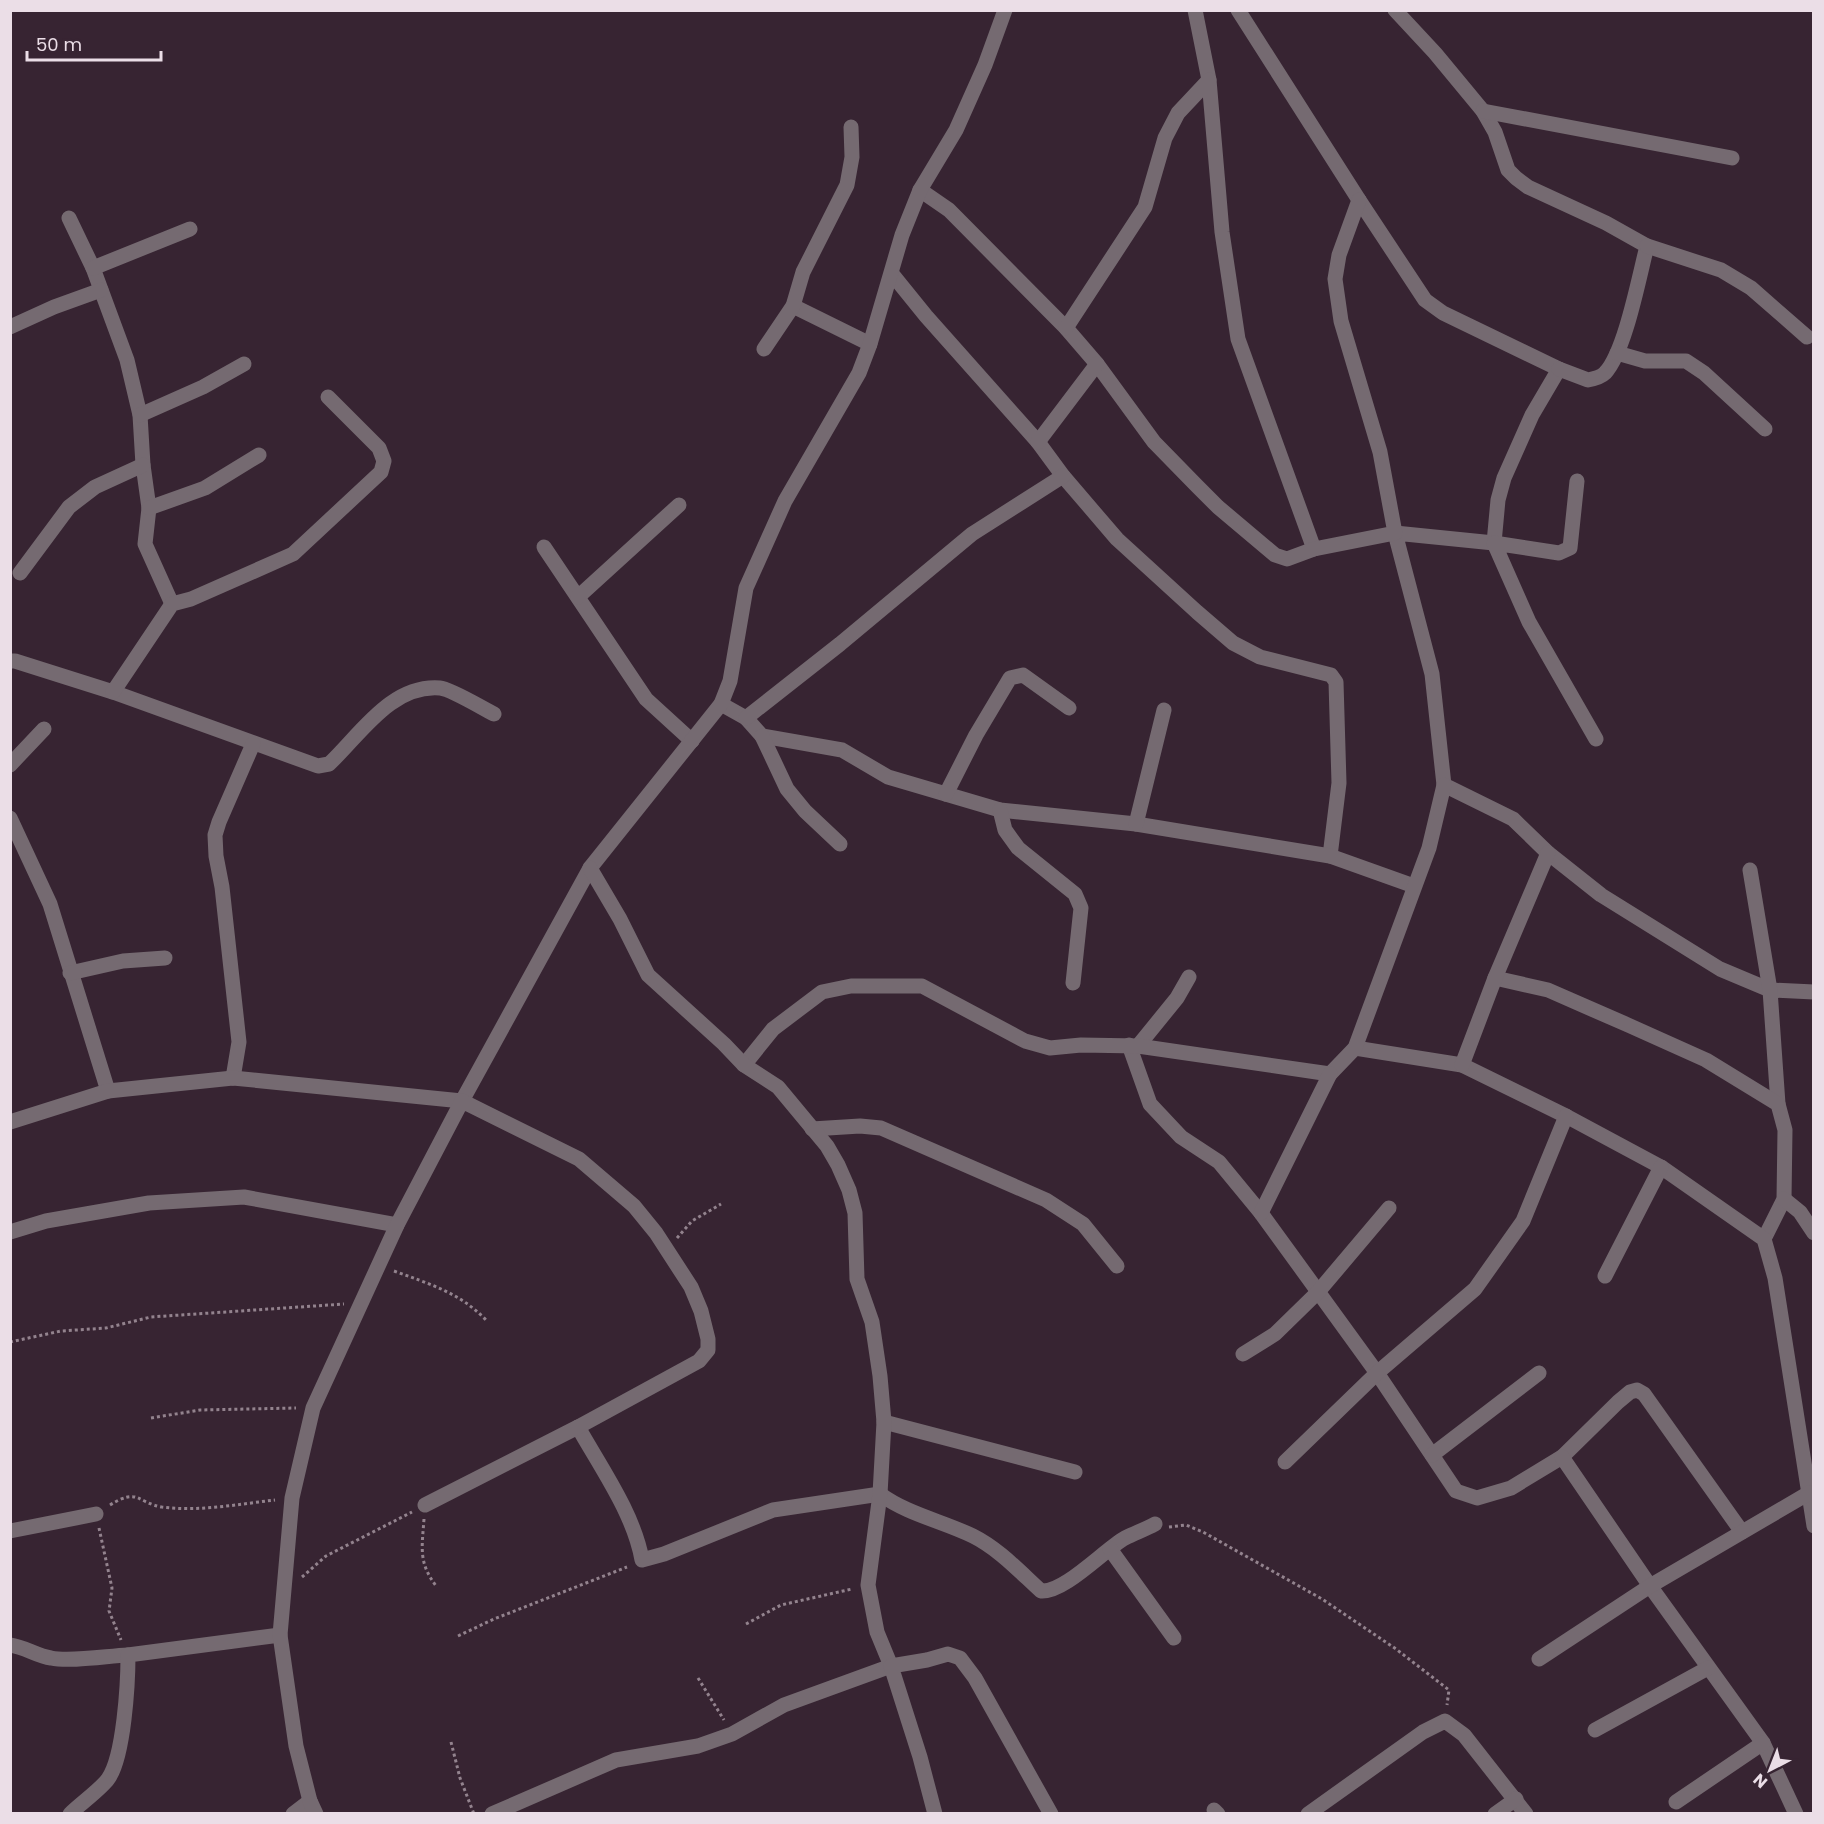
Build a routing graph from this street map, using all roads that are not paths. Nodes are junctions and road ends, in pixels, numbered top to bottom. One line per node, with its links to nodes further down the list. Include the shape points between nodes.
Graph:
1 (1005, 10): 9 (street, via 956,130)
2 (1196, 10): 5 (street)
3 (1238, 10): 10 (street)
4 (1395, 10): 6 (street)
5 (1209, 80): 19 (street, via 1178,113 1165,138 1146,207); 40 (street, via 1222,232 1238,339)
6 (1483, 111): 8 (street); 13 (street, via 1508,170 1516,178)
7 (851, 127): 17 (street, via 852,157 847,185 803,272)
8 (1732, 158)
9 (920, 190): 15 (street); 19 (street, via 949,210)
10 (1359, 200): 26 (street, via 1425,300); 37 (street, via 1339,255 1335,279 1341,321 1380,452)
11 (69, 218): 14 (street)
12 (190, 229): 14 (street)
13 (1647, 246): 20 (street, via 1721,270 1751,288); 23 (street)
14 (93, 268): 16 (street)
15 (892, 274): 21 (street); 30 (street)
16 (101, 290): 18 (street); 28 (street, via 127,360)
17 (793, 306): 21 (street); 22 (street)
18 (10, 327)
19 (1066, 328): 25 (street)
20 (1807, 337)
21 (870, 344): 46 (street, via 859,373 785,501 746,588 730,681)
22 (764, 349)
23 (1617, 353): 26 (street, via 1604,375 1588,381); 29 (street, via 1645,362 1686,361)
24 (244, 364): 28 (street)
25 (1097, 364): 30 (street); 40 (street, via 1154,442 1218,507 1275,555 1287,559)
26 (1559, 369): 38 (street, via 1532,414 1504,478)
27 (328, 397): 43 (street, via 379,448 384,461 381,472 293,554)
28 (140, 415): 32 (street)
29 (1765, 429)
30 (1038, 442): 33 (street)
31 (259, 455): 36 (street, via 205,488)
32 (143, 465): 36 (street); 41 (street, via 95,487 69,507)
33 (1063, 476): 50 (street, via 972,534); 64 (street, via 1117,539 1233,643 1260,657 1331,675 1336,682 1340,783)
34 (1577, 481): 38 (street, via 1570,548 1559,553)
35 (679, 505): 42 (street)
36 (149, 508): 43 (street, via 145,544)
37 (1395, 533): 38 (street); 40 (street); 57 (street, via 1432,674)
38 (1494, 543): 53 (street, via 1529,622)
39 (544, 547): 42 (street)
40 (1314, 549)
41 (20, 573)
42 (578, 597): 54 (street, via 646,699)
43 (172, 604): 45 (street)
44 (10, 661): 45 (street)
45 (113, 692): 55 (street)
46 (721, 704): 50 (street); 54 (street)
47 (1069, 708): 58 (street, via 1023,675 1010,678)
48 (1164, 710): 61 (street)
49 (494, 714): 55 (street, via 441,688 412,691 385,707 329,764 318,766)
50 (746, 718): 52 (street)
51 (44, 729): 56 (street)
52 (762, 736): 58 (street, via 842,750 888,777); 62 (street, via 787,789)
53 (1596, 739)
54 (692, 741): 65 (street)
55 (253, 744): 80 (street, via 215,835 239,1042)
56 (10, 765)
57 (1444, 785): 63 (street, via 1513,819); 67 (street, via 1430,848)
58 (946, 794): 59 (street)
59 (1000, 810): 61 (street); 72 (street, via 1005,830 1018,848 1075,894 1081,908)
60 (10, 818): 69 (street, via 50,904)
61 (1136, 824): 64 (street)
62 (840, 844)
63 (1548, 853): 71 (street); 73 (street, via 1601,895 1657,931 1720,969)
64 (1330, 856): 67 (street)
65 (590, 868): 77 (street, via 648,975); 82 (street)
66 (1750, 870): 73 (street)
67 (1414, 886): 76 (street)
68 (165, 958): 69 (street, via 123,961)
69 (70, 973): 81 (street)
70 (1189, 977): 75 (street, via 1177,998)
71 (1495, 978): 78 (street); 83 (street, via 1548,990 1628,1025 1706,1060)
72 (1073, 983)
73 (1770, 990): 74 (street); 83 (street)
74 (1814, 992)
75 (1133, 1046): 77 (street, via 1050,1048 1025,1041 922,986 851,986 822,992 805,1004 773,1029); 79 (street); 90 (street, via 1150,1104 1181,1137 1219,1162)
76 (1354, 1048): 78 (street); 79 (street)
77 (744, 1065): 86 (street, via 778,1087)
78 (1462, 1065): 84 (street)
79 (1330, 1074): 90 (street)
80 (233, 1078): 81 (street); 82 (street)
81 (108, 1091): 85 (street)
82 (462, 1101): 91 (street); 102 (street, via 579,1159 634,1206 691,1287 708,1338 708,1350 699,1361)
83 (1778, 1104): 88 (street, via 1785,1130)
84 (1566, 1116): 87 (street); 99 (street, via 1523,1221 1474,1289)
85 (10, 1122)
86 (812, 1129): 95 (street, via 881,1128 1046,1200 1083,1224); 101 (street, via 838,1165 855,1213 857,1279 872,1322)
87 (1661, 1167): 94 (street); 96 (street)
88 (1784, 1199): 93 (street, via 1800,1212); 94 (street)
89 (1389, 1208): 97 (street)
90 (1261, 1213): 97 (street)
91 (397, 1225): 92 (street, via 244,1197 148,1203 46,1221); 117 (street, via 313,1408 292,1498)
92 (10, 1232)
93 (1814, 1233)
94 (1764, 1239): 107 (street, via 1775,1278)
95 (1118, 1266)
96 (1605, 1276)
97 (1318, 1292): 98 (street, via 1275,1334); 99 (street)
98 (1243, 1354)
99 (1377, 1372): 103 (street); 105 (street)
100 (1539, 1373): 103 (street)
101 (884, 1422): 106 (street); 108 (street)
102 (578, 1427): 108 (street, via 620,1500 642,1560 773,1510); 109 (street)
103 (1432, 1455): 104 (street, via 1456,1491 1477,1498 1511,1488)
104 (1562, 1457): 114 (street, via 1618,1402 1637,1390 1644,1394); 116 (street)
105 (1285, 1462)
106 (1075, 1472)
107 (1809, 1493): 112 (street); 114 (street)
108 (880, 1494): 115 (street, via 975,1537 1041,1591 1048,1592 1067,1582); 122 (street, via 868,1586 877,1632)
109 (425, 1505)
110 (96, 1514): 113 (street)
111 (1155, 1524): 115 (street)
112 (1814, 1526)
113 (10, 1531)
114 (1742, 1532): 116 (street)
115 (1110, 1549): 118 (street)
116 (1650, 1586): 121 (street); 123 (street)
117 (280, 1635): 120 (street); 128 (street, via 296,1746)
118 (1174, 1638)
119 (10, 1645): 120 (street, via 53,1659)
120 (128, 1655): 129 (street, via 122,1737 115,1762 108,1779)
121 (1539, 1659)
122 (891, 1666): 131 (street, via 784,1705 732,1734 698,1746 616,1760); 132 (street); 133 (street, via 948,1654 960,1658)
123 (1708, 1668): 124 (street); 125 (street)
124 (1595, 1730)
125 (1763, 1743): 127 (street); 137 (street)
126 (1516, 1799): 134 (street, via 1464,1735 1445,1721 1423,1732); 135 (street); 136 (street)
127 (1676, 1802)
128 (313, 1807): 130 (street)
129 (70, 1814)
130 (293, 1814)
131 (492, 1814)
132 (935, 1814)
133 (1051, 1814)
134 (1308, 1814)
135 (1495, 1814)
136 (1526, 1814)
137 (1796, 1814)

